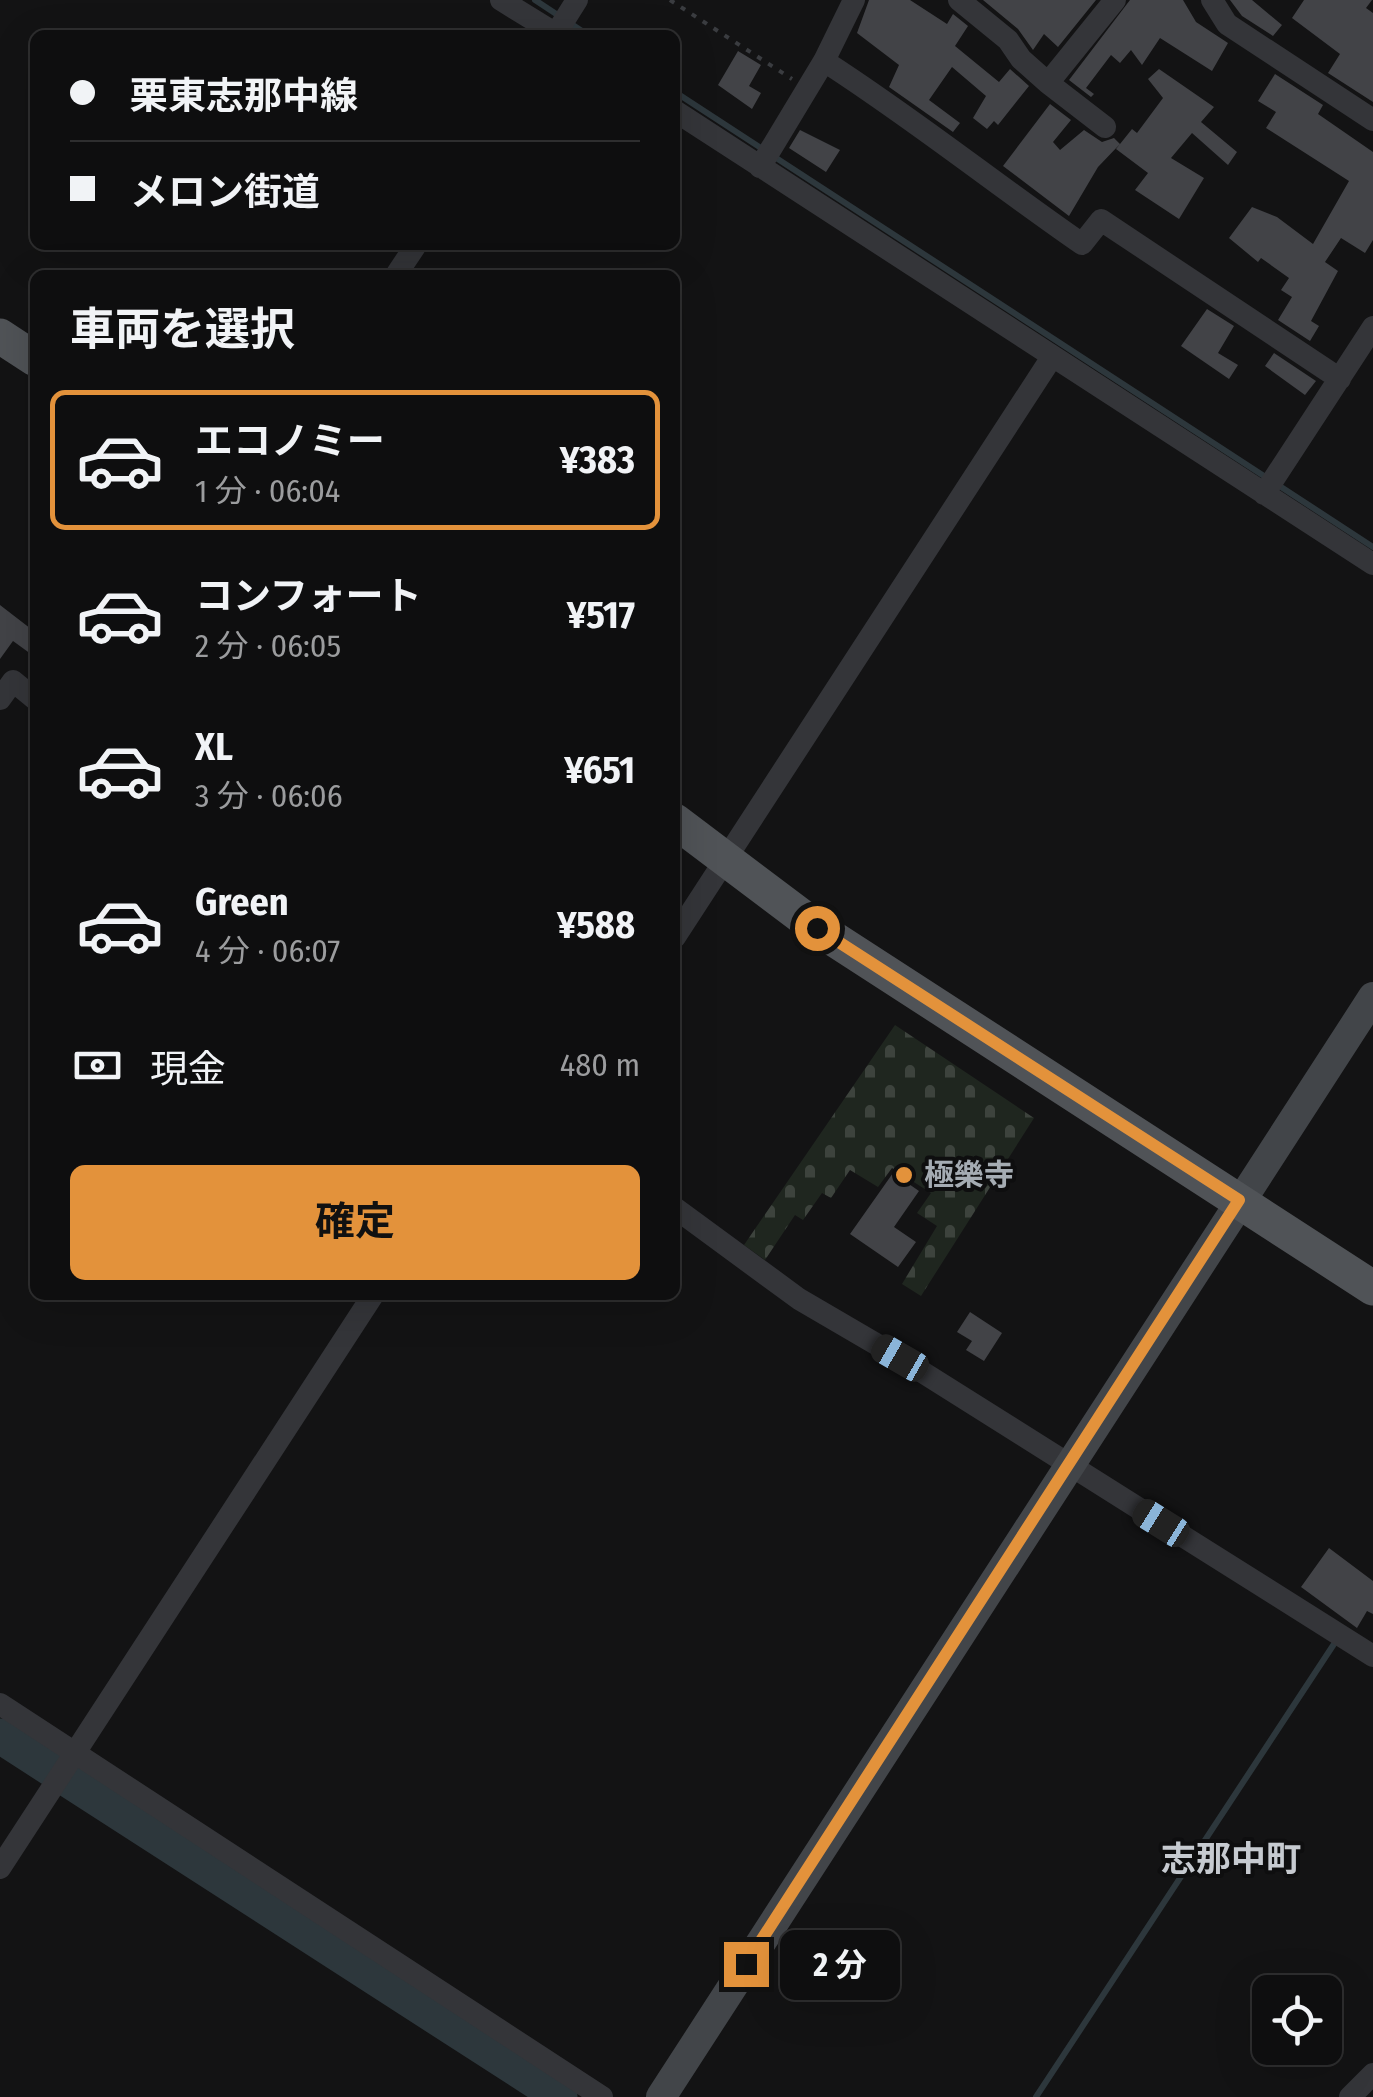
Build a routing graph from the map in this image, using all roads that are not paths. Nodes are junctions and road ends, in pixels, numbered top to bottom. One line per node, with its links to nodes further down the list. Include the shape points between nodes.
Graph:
1 (501, 0): 6 (street)
2 (854, 0): 7 (street)
3 (959, 0): 8 (street)
4 (1115, 0): 8 (street)
5 (1212, 0): 10 (street, via 1227,24)
6 (562, 24)
7 (824, 62): 12 (street); 17 (street, via 1082,244 1101,220)
8 (1048, 83): 11 (street)
9 (680, 113): 12 (street)
10 (1373, 120)
11 (1104, 127)
12 (766, 156): 16 (street)
13 (1373, 328): 17 (street)
14 (0, 336): 15 (main road)
15 (30, 356)
16 (1052, 357): 18 (street); 23 (street)
17 (1340, 379): 18 (street)
18 (1271, 483): 19 (street)
19 (1373, 564)
20 (30, 694): 21 (street, via 14,681)
21 (0, 699)
22 (680, 825): 23 (main road)
23 (724, 860): 24 (street); 26 (main road, via 817,928)
24 (680, 928)
25 (1373, 997): 26 (street)
26 (1239, 1200): 28 (main road); 30 (street)
27 (680, 1212): 30 (street, via 799,1299)
28 (1373, 1288)
29 (370, 1300): 33 (street)
30 (1068, 1466): 31 (street); 37 (street)
31 (1373, 1656)
32 (0, 1704): 33 (street)
33 (75, 1752): 34 (street); 36 (street)
34 (0, 1868)
35 (1373, 2074): 38 (street)
36 (602, 2097)
37 (660, 2097)
38 (1350, 2097)

